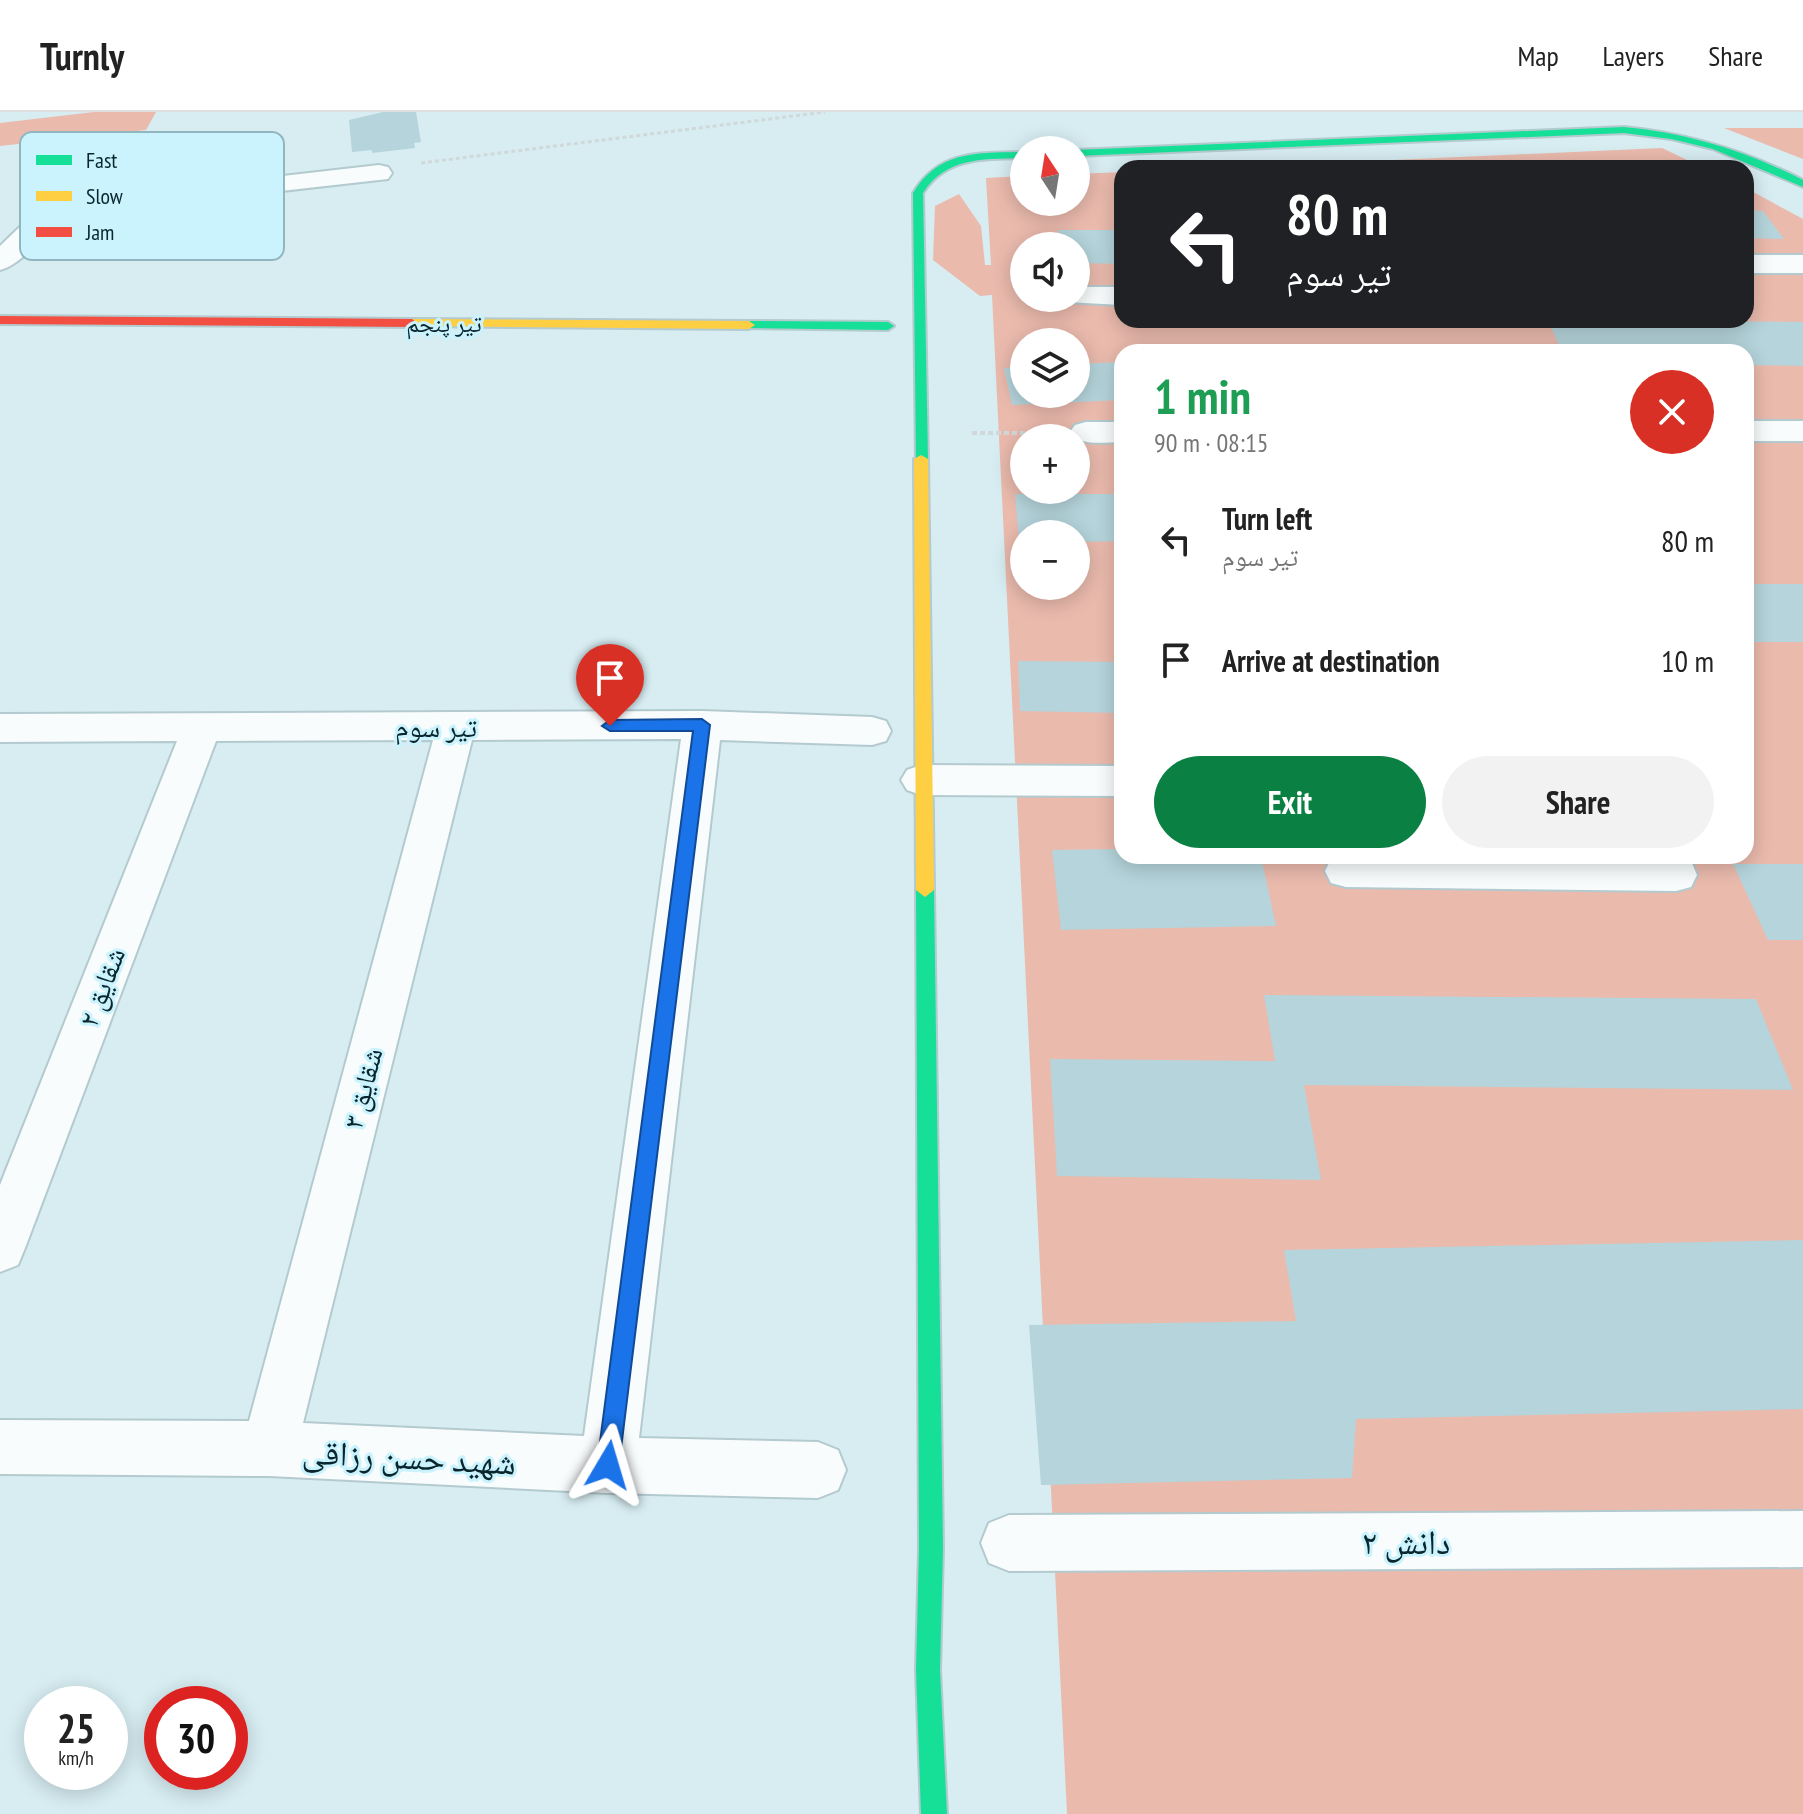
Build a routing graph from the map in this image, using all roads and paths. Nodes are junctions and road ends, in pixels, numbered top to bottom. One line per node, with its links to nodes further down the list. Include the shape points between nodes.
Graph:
1 (1090, 152): 3 (street, via 1624,130 1674,134)
2 (1010, 156): 21 (street, via 948,162 920,187)
3 (1752, 160)
4 (1754, 161): 7 (street)
5 (379, 173): 6 (street)
6 (284, 183)
7 (1803, 184)
8 (20, 242): 9 (street)
9 (0, 262)
10 (1754, 264): 11 (street)
11 (1803, 264)
12 (1090, 296): 13 (street)
13 (1114, 296)
14 (0, 320): 15 (street, تیر پنجم)
15 (888, 326)
16 (1754, 431): 17 (street)
17 (1803, 431)
18 (1010, 432): 21 (path)
19 (1090, 432): 20 (street)
20 (1114, 432)
21 (919, 433): 27 (street)
22 (702, 725): 24 (street, تیر سوم); 26 (street, تیر سوم); 34 (street)
23 (202, 726): 24 (street, تیر سوم); 25 (street, تیر سوم); 31 (street, شقایق ۲)
24 (456, 726): 33 (street, شقایق ۳)
25 (0, 728)
26 (872, 731)
27 (921, 780): 28 (street); 38 (street, via 928,1670)
28 (1114, 781)
29 (1671, 864): 30 (street, via 1676,875)
30 (1346, 871)
31 (0, 1248)
32 (0, 1447): 33 (street, شهید حسن رزاقی)
33 (269, 1449): 34 (street, شهید حسن رزاقی)
34 (608, 1465): 35 (street, شهید حسن رزاقی)
35 (818, 1470)
36 (1803, 1539): 37 (street, دانش ۲)
37 (1009, 1543)
38 (934, 1814)

